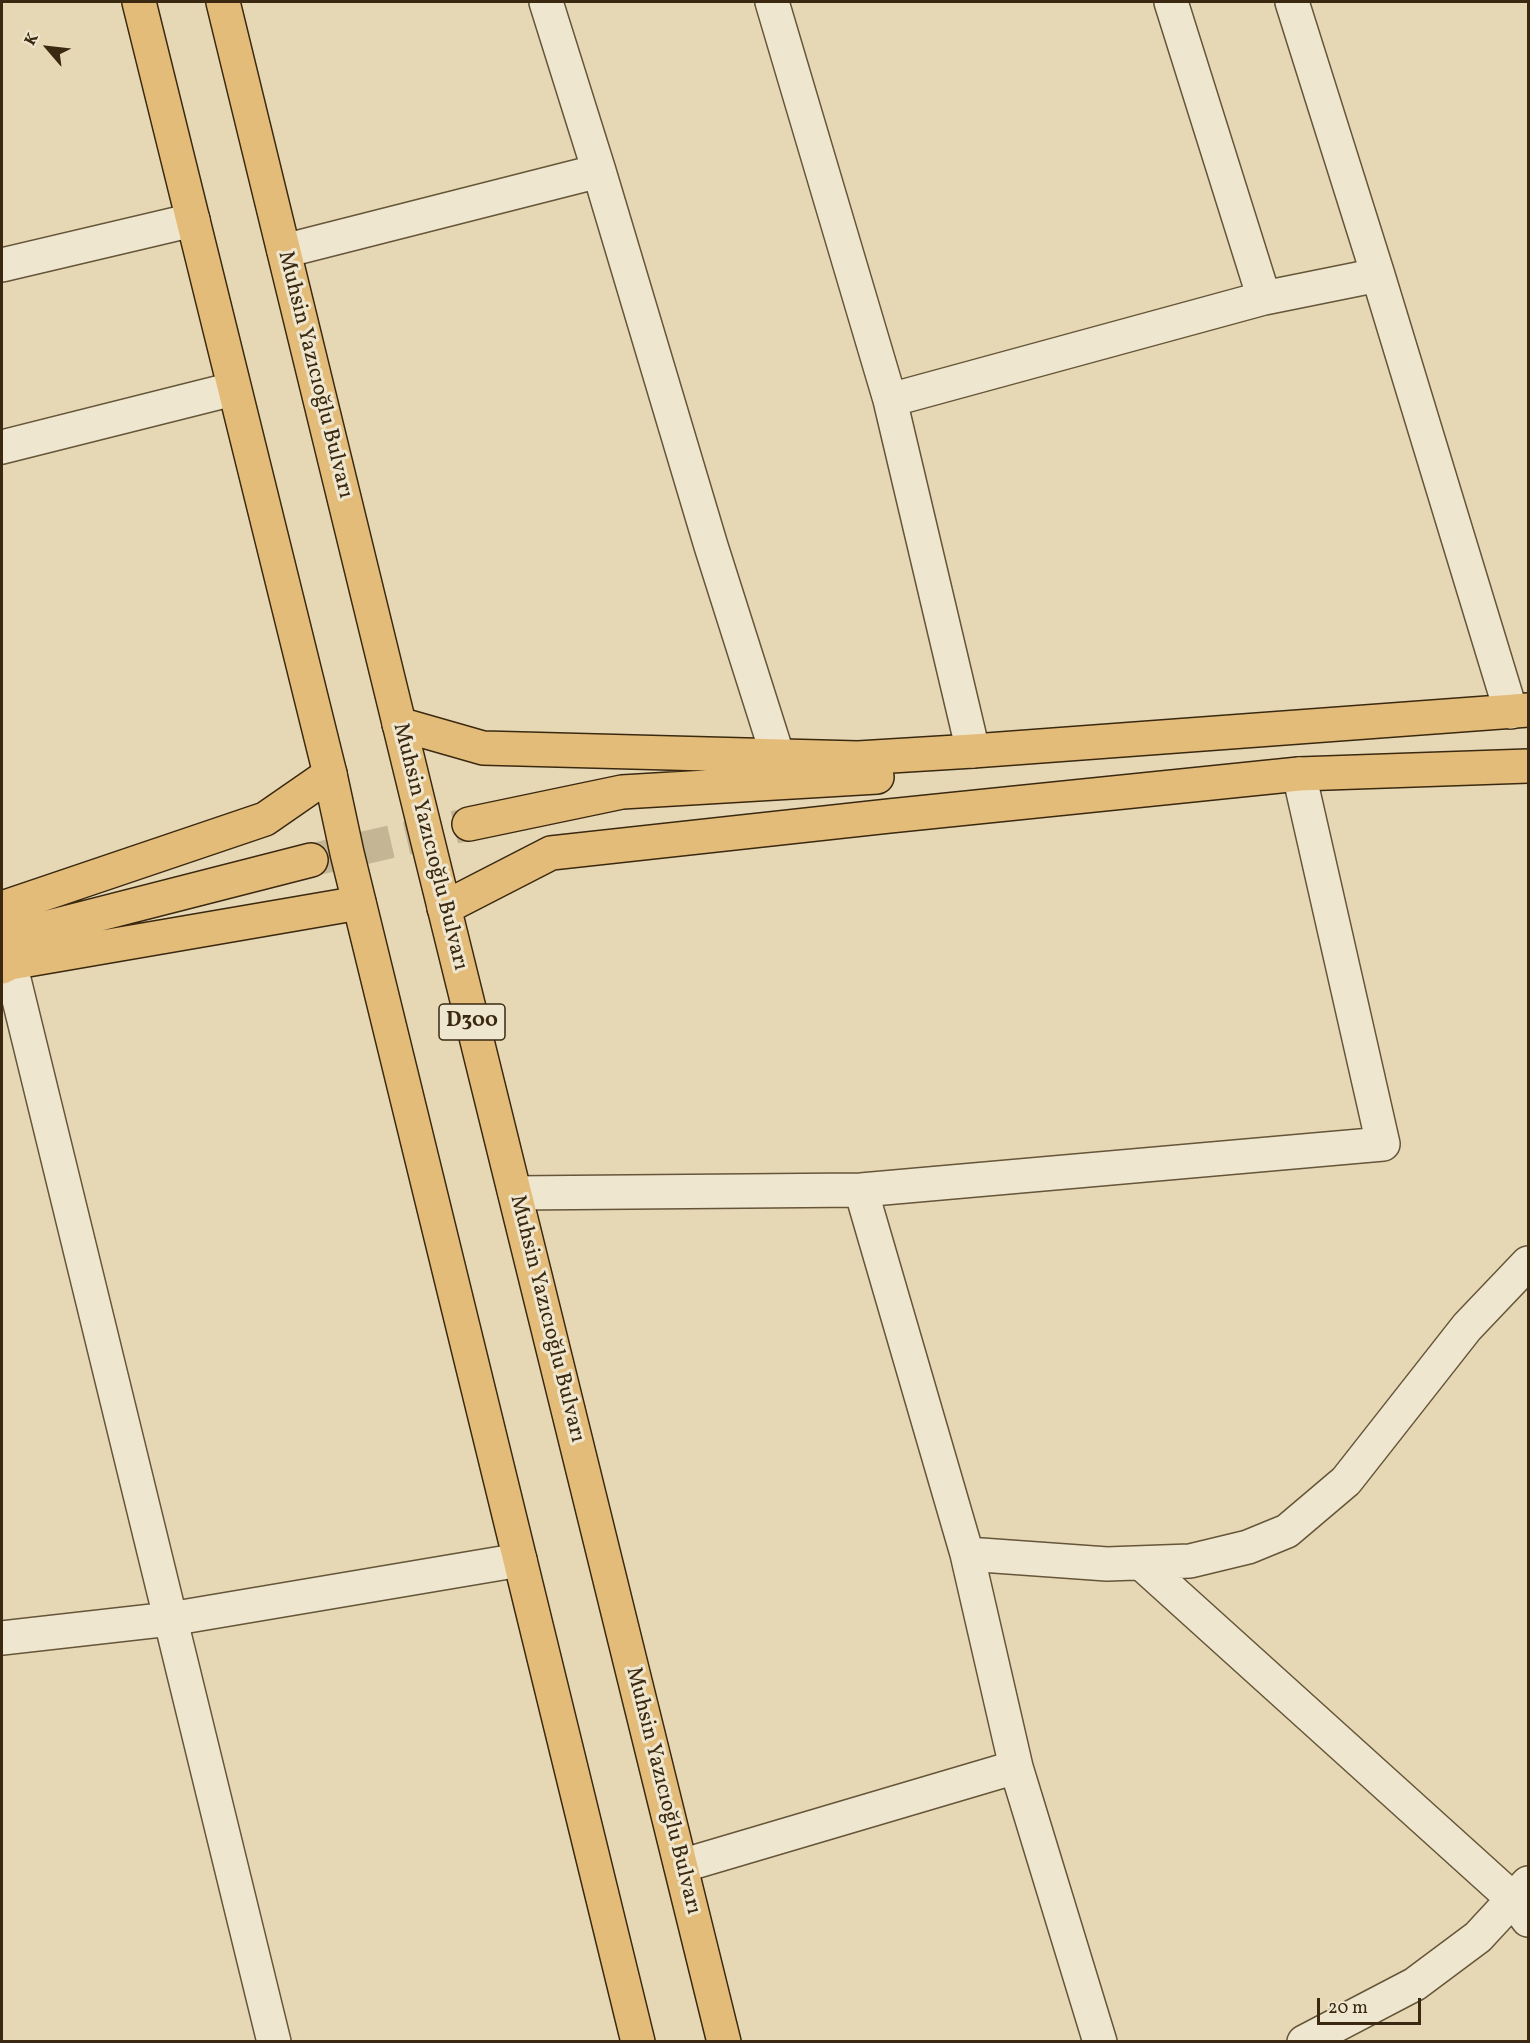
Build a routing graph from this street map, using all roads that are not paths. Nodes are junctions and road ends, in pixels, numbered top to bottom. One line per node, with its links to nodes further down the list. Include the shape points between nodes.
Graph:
1 (139, 2): 8 (main road)
2 (224, 2): 9 (main road, Muhsin Yazıcıoğlu Bulvarı / D300)
3 (546, 2): 7 (street)
4 (772, 2): 14 (street)
5 (1171, 2): 12 (street)
6 (1292, 2): 11 (street)
7 (599, 171): 9 (street); 19 (street)
8 (192, 220): 10 (street); 13 (main road)
9 (284, 251): 17 (main road, Muhsin Yazıcıoğlu Bulvarı / D300)
10 (2, 266)
11 (1378, 275): 12 (street); 16 (street)
12 (1264, 298): 14 (street)
13 (233, 389): 15 (street); 21 (main road)
14 (890, 400): 18 (street)
15 (2, 447)
16 (1520, 711): 18 (main road)
17 (399, 724): 19 (main road, via 483,748); 27 (main road, Muhsin Yazıcıoğlu Bulvarı / D300)
18 (973, 751): 19 (main road, via 858,758); 23 (main road, via 874,778 622,792)
19 (778, 757)
20 (1528, 766): 22 (main road)
21 (330, 774): 25 (main road); 26 (main road, via 265,819)
22 (1299, 774): 27 (main road, via 551,853); 29 (street, via 1383,1144)
23 (469, 824)
24 (311, 860): 28 (main road)
25 (359, 903): 28 (main road); 33 (main road)
26 (2, 908)
27 (444, 908): 30 (main road, Muhsin Yazıcıoğlu Bulvarı / D300)
28 (4, 956): 35 (street)
29 (861, 1190): 30 (street); 32 (street)
30 (514, 1192): 38 (main road, Muhsin Yazıcıoğlu Bulvarı / D300)
31 (1528, 1263): 34 (street, via 1467,1327 1346,1481 1287,1531 1248,1547 1190,1561)
32 (967, 1554): 34 (street); 37 (street)
33 (520, 1560): 35 (street); 41 (main road)
34 (1141, 1563): 39 (street)
35 (170, 1619): 36 (street); 40 (street)
36 (2, 1638)
37 (1016, 1767): 38 (street); 43 (street)
38 (681, 1866): 42 (main road, Muhsin Yazıcıoğlu Bulvarı / D300)
39 (1523, 1900): 44 (street, via 1415,1984)
40 (274, 2042)
41 (638, 2042)
42 (724, 2042)
43 (1100, 2042)
44 (1304, 2042)

